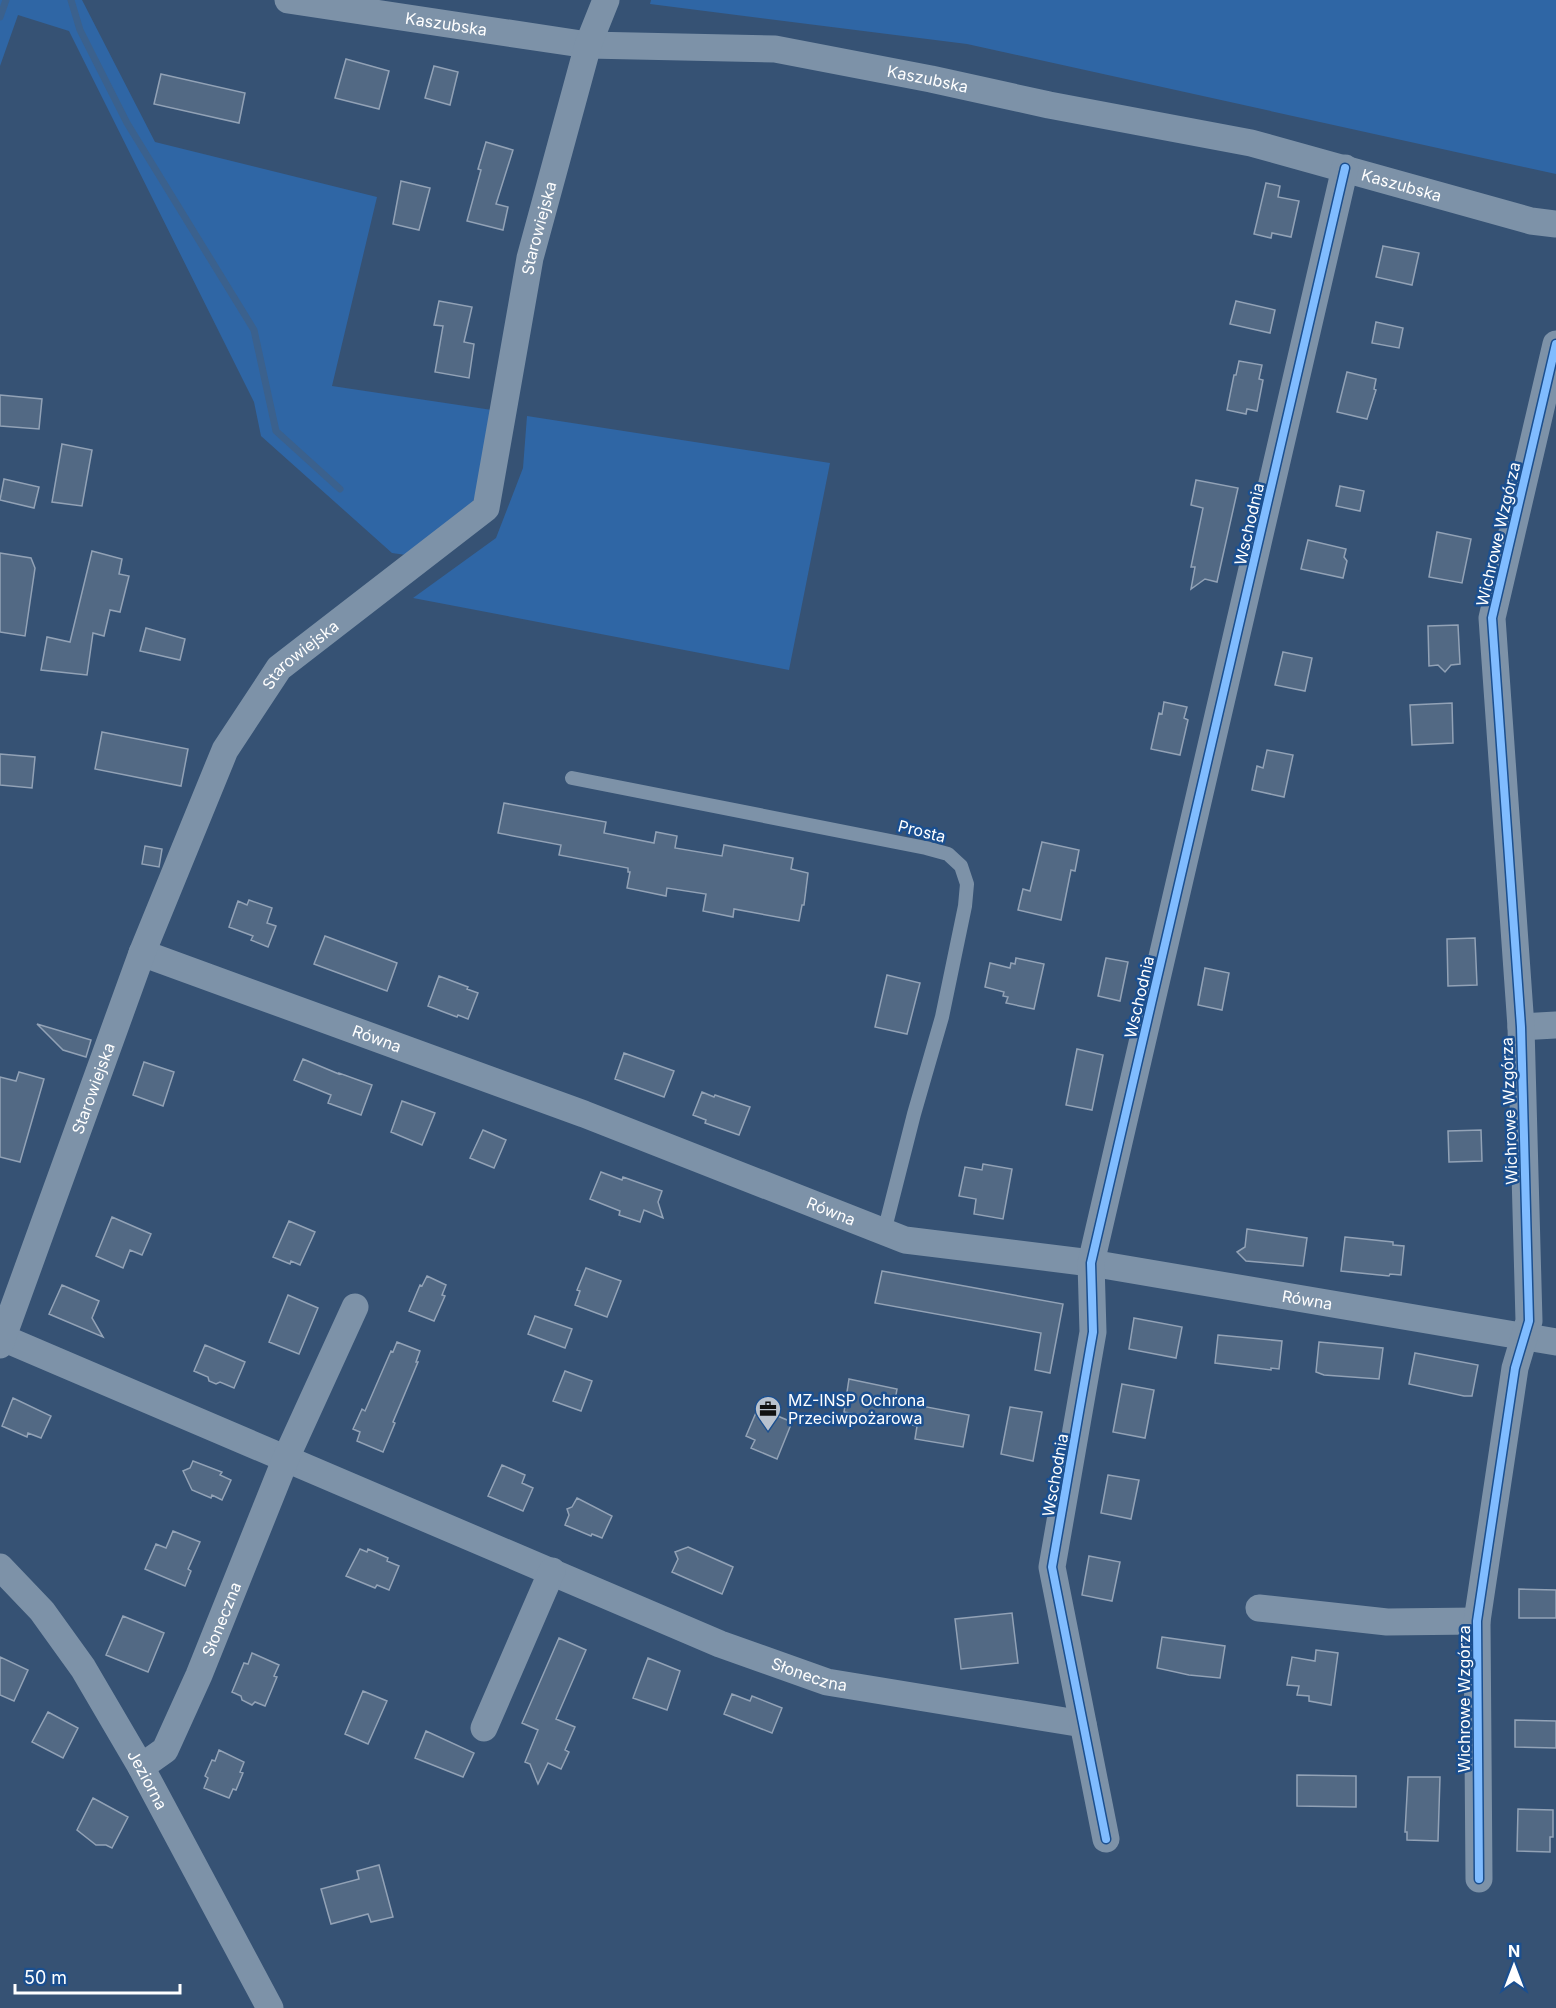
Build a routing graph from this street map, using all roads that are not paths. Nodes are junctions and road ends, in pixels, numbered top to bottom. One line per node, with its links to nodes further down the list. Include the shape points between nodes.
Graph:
1 (288, 0): 3 (street, Kaszubska)
2 (606, 0): 3 (street, Starowiejska)
3 (588, 45): 4 (street, Kaszubska, via 775,49 1251,143); 8 (street, Starowiejska, via 530,258 486,508 279,668 225,750)
4 (1345, 168): 5 (street, Kaszubska, via 1531,221); 12 (street, Wschodnia)
5 (1556, 224)
6 (1556, 344): 10 (street, Wichrowe Wzgórza, via 1492,618)
7 (572, 778): 11 (lane, Prosta, via 926,848 948,854 961,867 967,884 965,906 945,1006)
8 (142, 953): 11 (street, Równa, via 584,1114); 15 (street, Starowiejska)
9 (1556, 1025): 10 (street)
10 (1521, 1027): 14 (street, Wichrowe Wzgórza, via 1529,1321)
11 (885, 1232): 12 (street, Równa, via 905,1240)
12 (1091, 1263): 14 (street, Równa); 22 (street, Wschodnia, via 1093,1332 1052,1568)
13 (355, 1307): 17 (street, Słoneczna)
14 (1525, 1336): 16 (street, Równa); 21 (street, Wichrowe Wzgórza, via 1515,1368)
15 (2, 1342): 17 (street, Słoneczna)
16 (1556, 1342)
17 (286, 1458): 19 (street, Słoneczna); 24 (street, Słoneczna, via 165,1750)
18 (0, 1567): 24 (street, Jeziorna, via 42,1611 83,1668)
19 (552, 1571): 22 (street, Słoneczna, via 720,1644 827,1682); 23 (street)
20 (1259, 1608): 21 (street, Wichrowe Wzgórza, via 1387,1622)
21 (1477, 1621): 26 (street, Wichrowe Wzgórza)
22 (1083, 1724): 25 (street, Wschodnia)
23 (484, 1728)
24 (141, 1767): 27 (street, Jeziorna)
25 (1106, 1839)
26 (1479, 1879)
27 (270, 2008)

